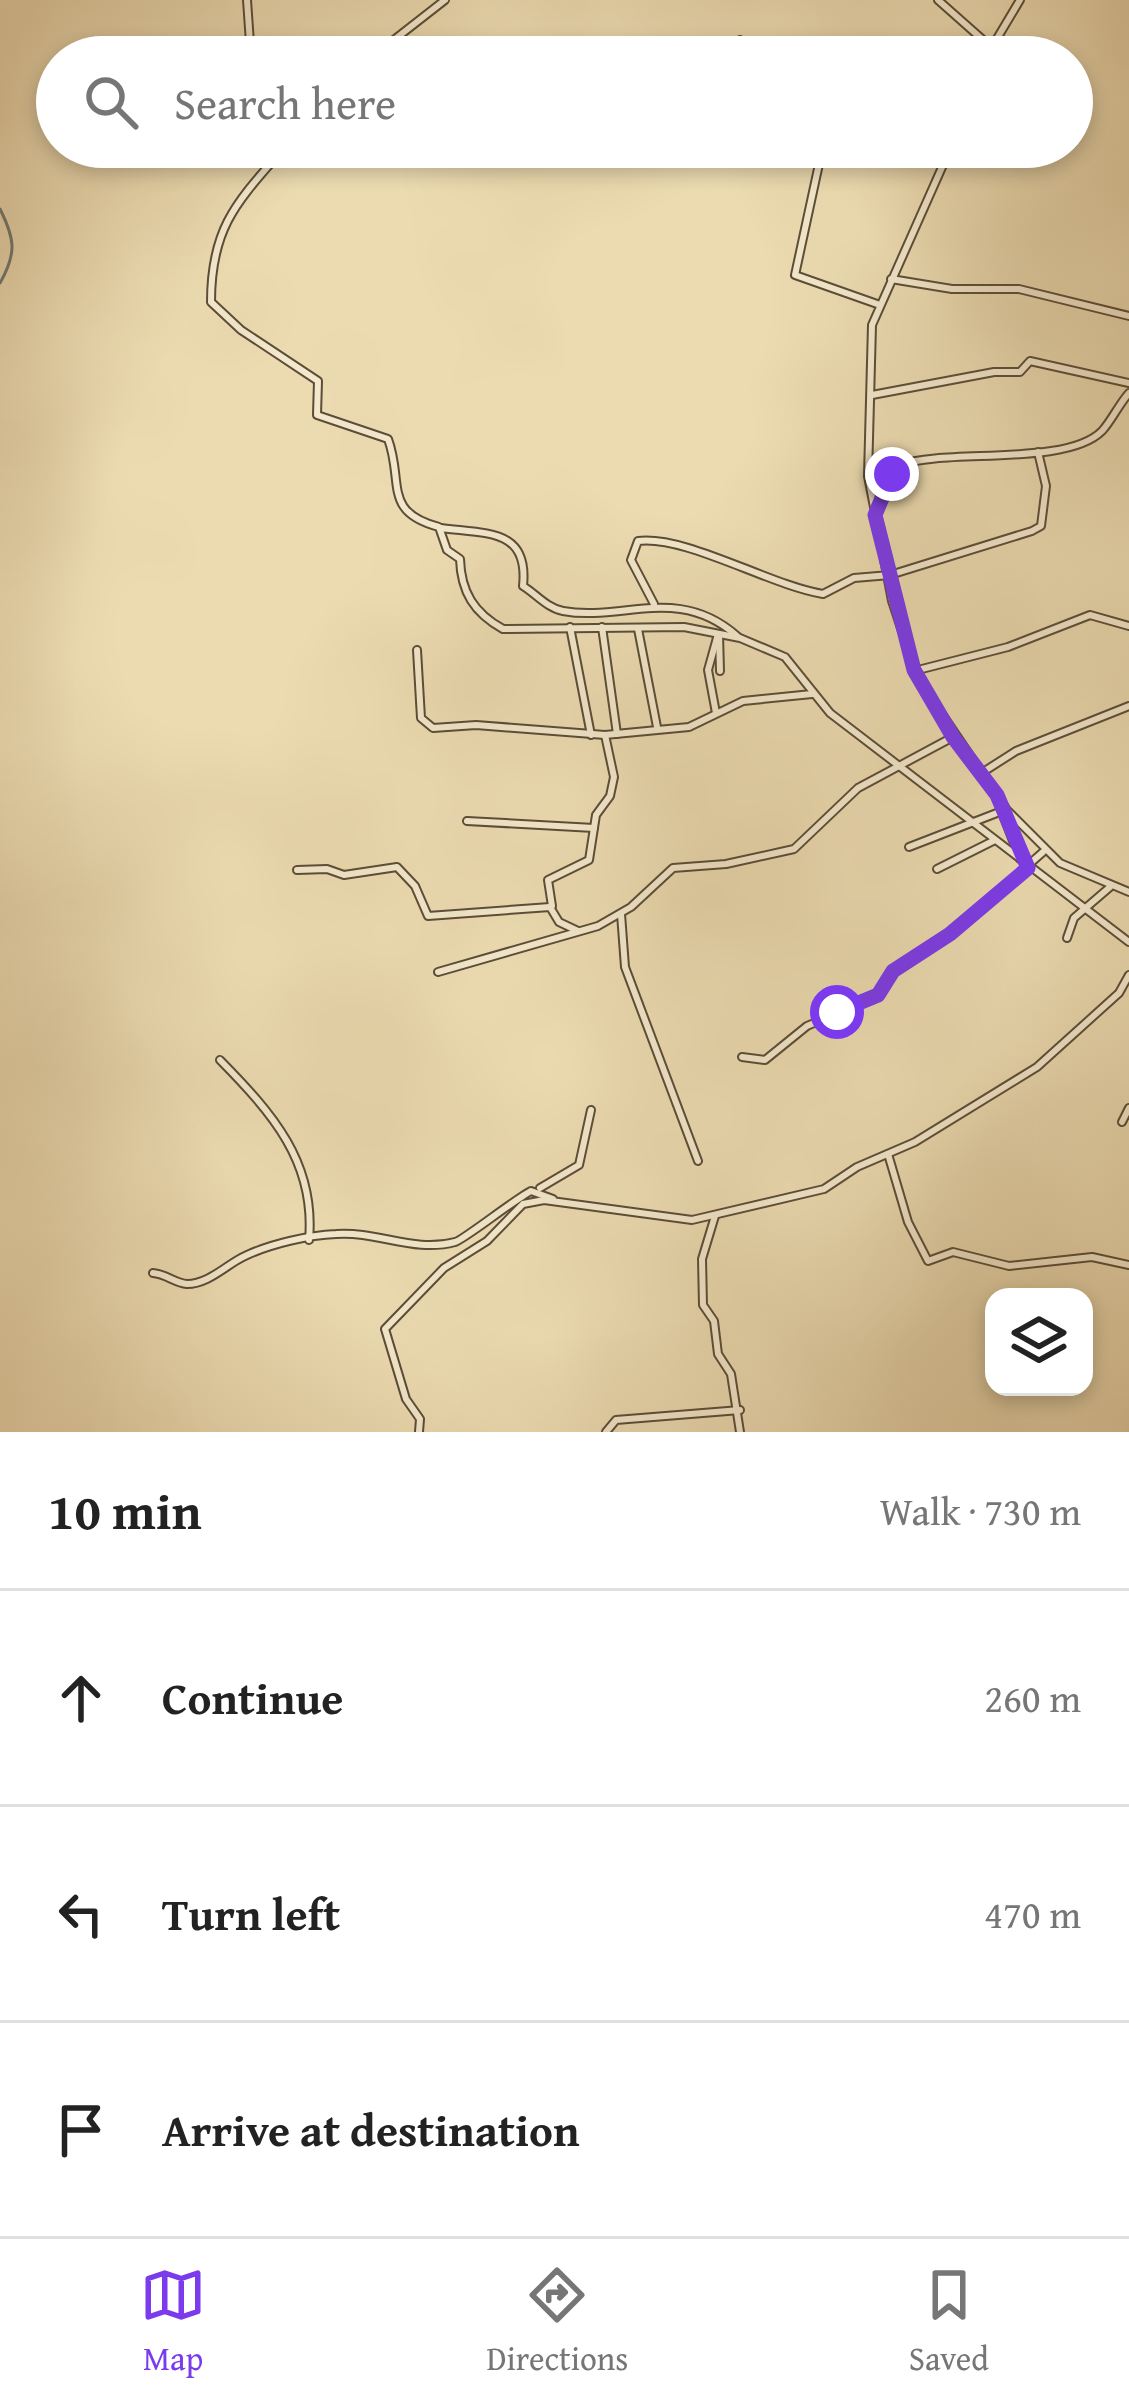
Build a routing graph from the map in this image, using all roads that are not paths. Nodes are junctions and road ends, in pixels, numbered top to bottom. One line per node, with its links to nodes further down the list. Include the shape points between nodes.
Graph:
1 (247, 0): 5 (street)
2 (445, 0): 6 (street)
3 (938, 0): 7 (street)
4 (1020, 0): 8 (street)
5 (250, 36)
6 (399, 36)
7 (979, 36)
8 (998, 36)
9 (265, 168): 20 (street, via 228,217 211,302 314,376 317,415 388,439 403,507 416,522)
10 (818, 168): 13 (street, via 795,275)
11 (941, 168): 12 (street)
12 (890, 279): 13 (street); 14 (street, via 1019,289)
13 (880, 305): 17 (street)
14 (1129, 316)
15 (1129, 383): 17 (street, via 1030,361 1020,372)
16 (1129, 393): 18 (street, via 1097,435)
17 (872, 395): 19 (street)
18 (1038, 452): 19 (street, via 906,463 885,484); 21 (street, via 1046,486 1041,526)
19 (875, 515): 21 (street)
20 (440, 527): 22 (street, via 518,548 527,559 523,586 557,610); 24 (street, via 460,559 466,596 490,620 503,628)
21 (890, 575): 22 (street, via 854,578 816,594 674,544 638,541 631,560); 30 (street)
22 (654, 604): 28 (street)
23 (1129, 626): 30 (street, via 1090,615)
24 (570, 627): 25 (street); 37 (street)
25 (602, 627): 26 (street); 36 (street)
26 (638, 629): 27 (street); 35 (street)
27 (718, 634): 28 (street); 31 (street); 34 (street, via 708,670)
28 (740, 638): 32 (street, via 790,660)
29 (417, 650): 37 (street, via 428,727)
30 (914, 670): 39 (street)
31 (719, 671)
32 (812, 694): 34 (street, via 743,700); 40 (street)
33 (1129, 706): 41 (street)
34 (716, 713): 35 (street, via 696,725)
35 (657, 727): 36 (street)
36 (616, 734): 38 (street)
37 (591, 735): 38 (street)
38 (605, 736): 46 (street, via 614,777)
39 (953, 737): 40 (street); 41 (street)
40 (900, 765): 45 (street); 57 (street, via 841,801 794,849 674,868)
41 (980, 774): 42 (street)
42 (997, 795): 43 (street); 49 (street)
43 (1002, 811): 45 (street); 50 (street)
44 (467, 821): 46 (street)
45 (968, 821): 47 (street); 48 (street)
46 (594, 828): 55 (street, via 589,860 549,878)
47 (992, 841): 50 (street); 51 (street)
48 (909, 847)
49 (1043, 852): 50 (street); 53 (street)
50 (1025, 865): 56 (street); 65 (street, via 950,934 893,971 878,995 817,1021 765,1060)
51 (937, 868)
52 (297, 870): 55 (street, via 344,875 397,867 433,917)
53 (1110, 887): 54 (street); 56 (street)
54 (1129, 892)
55 (552, 908): 58 (street, via 559,922)
56 (1083, 910): 59 (street); 60 (street)
57 (621, 914): 58 (street); 71 (street, via 625,967)
58 (581, 932): 61 (street)
59 (1067, 938)
60 (1129, 942)
61 (438, 972)
62 (1129, 976): 64 (street)
63 (1129, 988): 64 (street)
64 (1119, 993): 70 (street, via 1037,1066)
65 (742, 1057)
66 (220, 1060): 75 (street, via 292,1146 309,1187)
67 (1129, 1108): 69 (street)
68 (591, 1111): 72 (street, via 579,1165)
69 (1122, 1122)
70 (888, 1154): 74 (street, via 824,1190); 76 (street, via 928,1261 952,1252 1009,1266 1092,1257)
71 (698, 1161)
72 (536, 1190): 73 (street); 75 (street, via 450,1244 411,1246 357,1233)
73 (555, 1201): 74 (street, via 660,1218); 79 (street, via 523,1204 386,1325)
74 (715, 1216): 78 (street, via 702,1259 703,1305)
75 (309, 1240): 77 (street, via 252,1252 202,1281)
76 (1129, 1265)
77 (153, 1273)
78 (740, 1410): 80 (street, via 616,1420); 81 (street)
79 (418, 1431)
80 (606, 1432)
81 (740, 1432)

